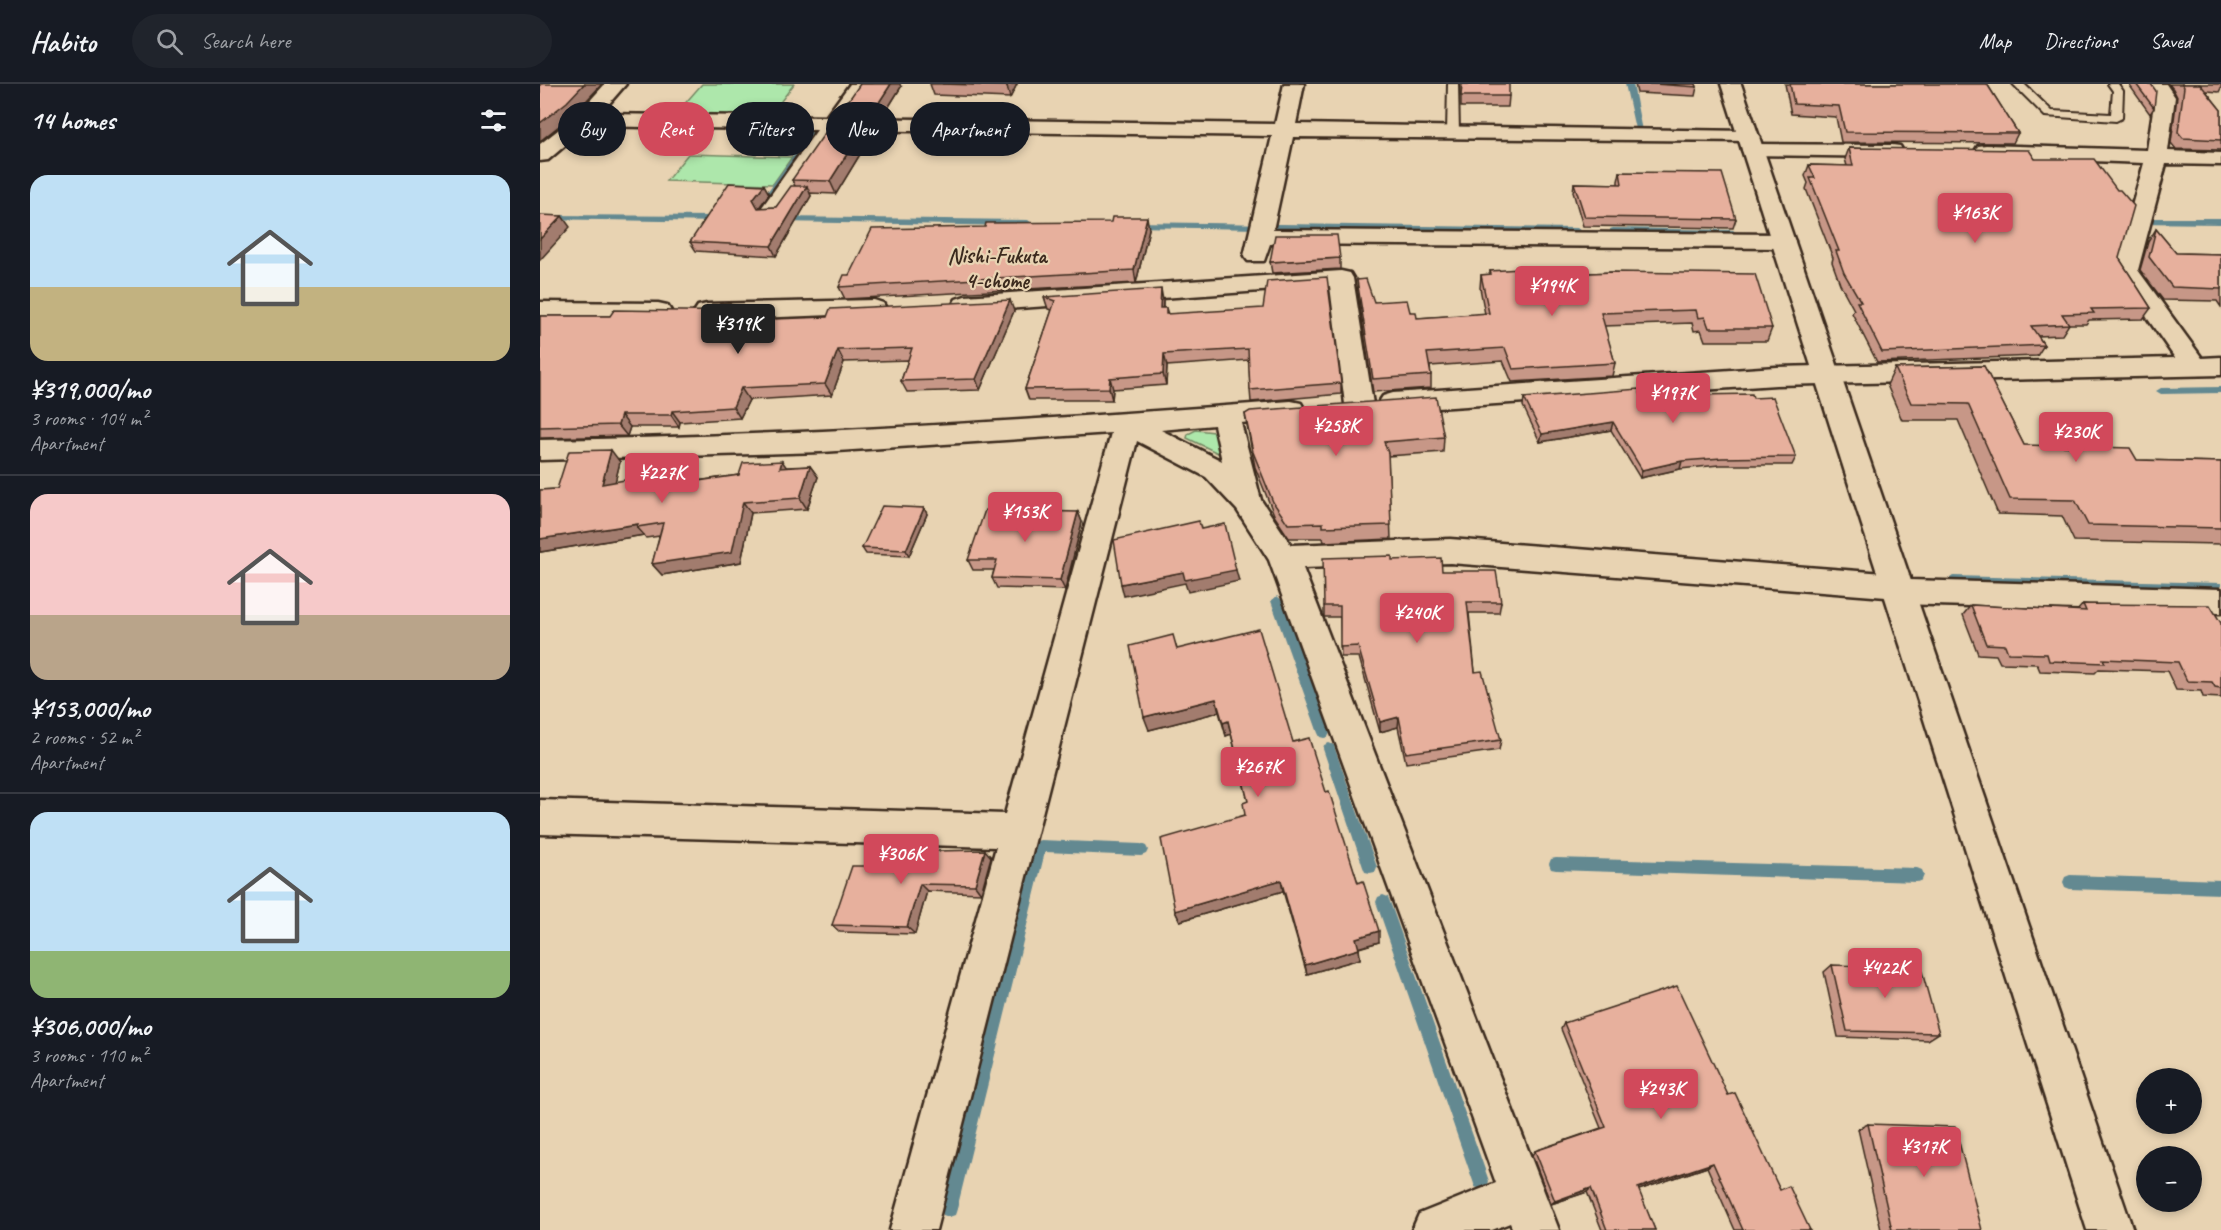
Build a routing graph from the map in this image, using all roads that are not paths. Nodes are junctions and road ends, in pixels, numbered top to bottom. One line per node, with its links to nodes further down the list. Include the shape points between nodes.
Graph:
1 (616, 84): 9 (street)
2 (860, 84): 10 (street)
3 (1294, 84): 15 (street)
4 (1453, 84): 16 (lane)
5 (1731, 84): 18 (street)
6 (2018, 84): 7 (lane, via 2049,114 2116,118 2118,91)
7 (2113, 84)
8 (2156, 84): 22 (street, via 2165,98)
9 (600, 102)
10 (847, 102)
11 (626, 121): 12 (street)
12 (826, 123)
13 (898, 124): 15 (street)
14 (826, 130): 24 (street)
15 (1283, 130): 16 (street); 25 (street)
16 (1453, 133): 18 (street)
17 (558, 140): 21 (street)
18 (1751, 144): 19 (street); 26 (street)
19 (1916, 151)
20 (1962, 151): 22 (street)
21 (540, 155)
22 (2157, 156): 23 (street); 31 (street, via 2126,270)
23 (2221, 159)
24 (771, 210)
25 (1262, 230): 26 (street); 27 (street)
26 (1783, 241): 32 (street)
27 (1250, 285): 28 (street); 33 (street, via 1341,278)
28 (944, 306)
29 (897, 308): 30 (street, via 756,313)
30 (540, 310)
31 (2208, 366): 32 (street)
32 (1827, 376): 33 (street, via 1776,376); 39 (street)
33 (1337, 406): 34 (street)
34 (1225, 415): 35 (street); 37 (street)
35 (1126, 424): 36 (street, via 656,449); 37 (street, via 1215,470); 42 (street)
36 (540, 450)
37 (1247, 502): 38 (street)
38 (1282, 557): 39 (street, via 1450,551); 43 (street)
39 (1898, 589): 40 (street); 46 (street)
40 (2221, 601)
41 (540, 817): 42 (street)
42 (1018, 831): 44 (street)
43 (1529, 1213): 45 (street)
44 (913, 1230)
45 (1435, 1230)
46 (2110, 1230)

